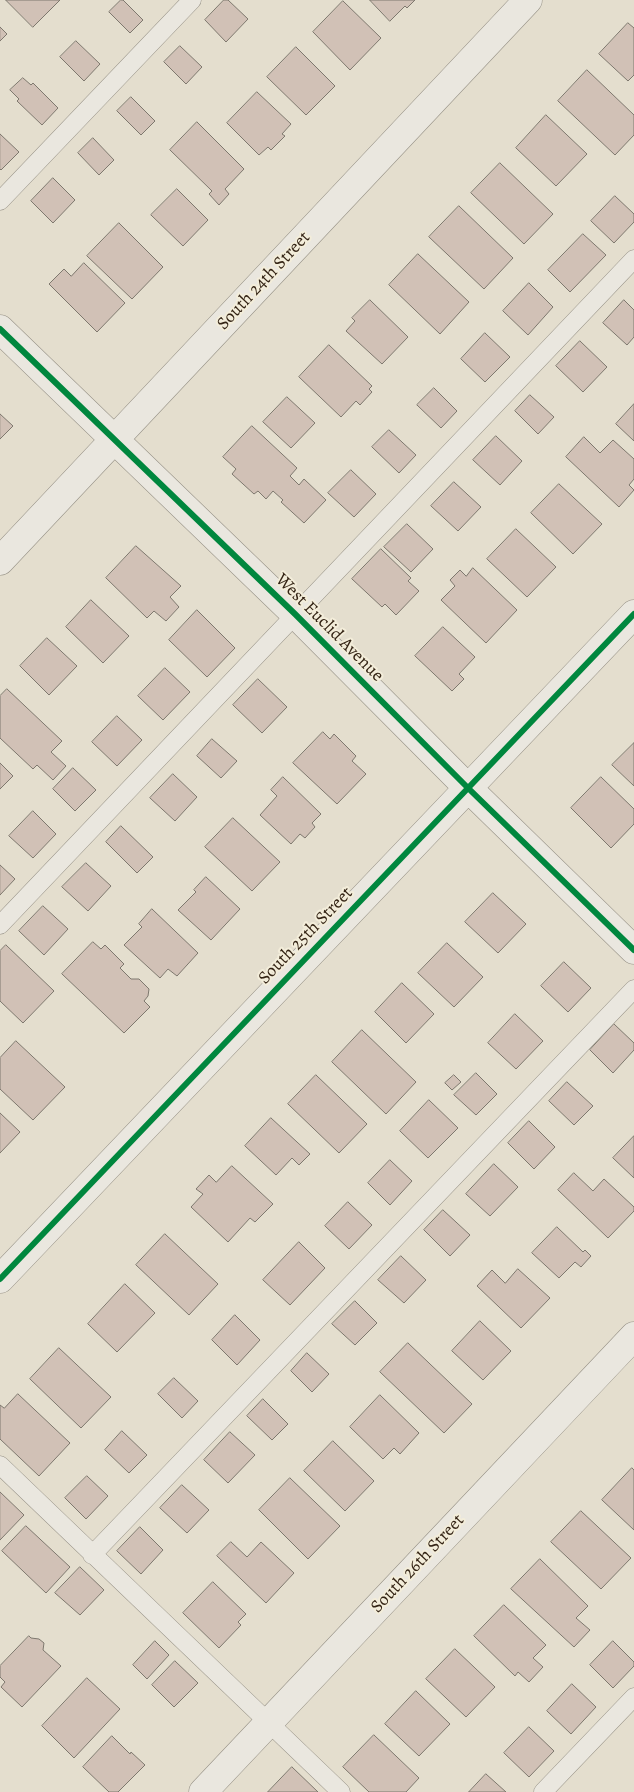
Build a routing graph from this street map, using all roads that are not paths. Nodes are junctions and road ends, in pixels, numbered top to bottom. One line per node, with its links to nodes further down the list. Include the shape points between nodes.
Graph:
1 (192, 0): 3 (lane)
2 (528, 0): 6 (street, South 24th Street)
3 (0, 200)
4 (634, 259): 8 (lane)
5 (0, 329): 6 (street, West Euclid Avenue)
6 (114, 440): 7 (street, South 24th Street); 8 (street, West Euclid Avenue)
7 (0, 561)
8 (295, 614): 10 (street, West Euclid Avenue); 11 (lane)
9 (634, 614): 10 (street, South 25th Street)
10 (468, 788): 12 (street, West Euclid Avenue); 14 (street, South 25th Street)
11 (0, 925)
12 (634, 950)
13 (634, 989): 17 (lane)
14 (0, 1279)
15 (634, 1336): 19 (street, South 26th Street)
16 (0, 1465): 17 (lane)
17 (92, 1555): 19 (lane)
18 (634, 1697): 22 (lane)
19 (269, 1722): 20 (street, South 26th Street); 21 (lane)
20 (202, 1792)
21 (341, 1792)
22 (544, 1792)

